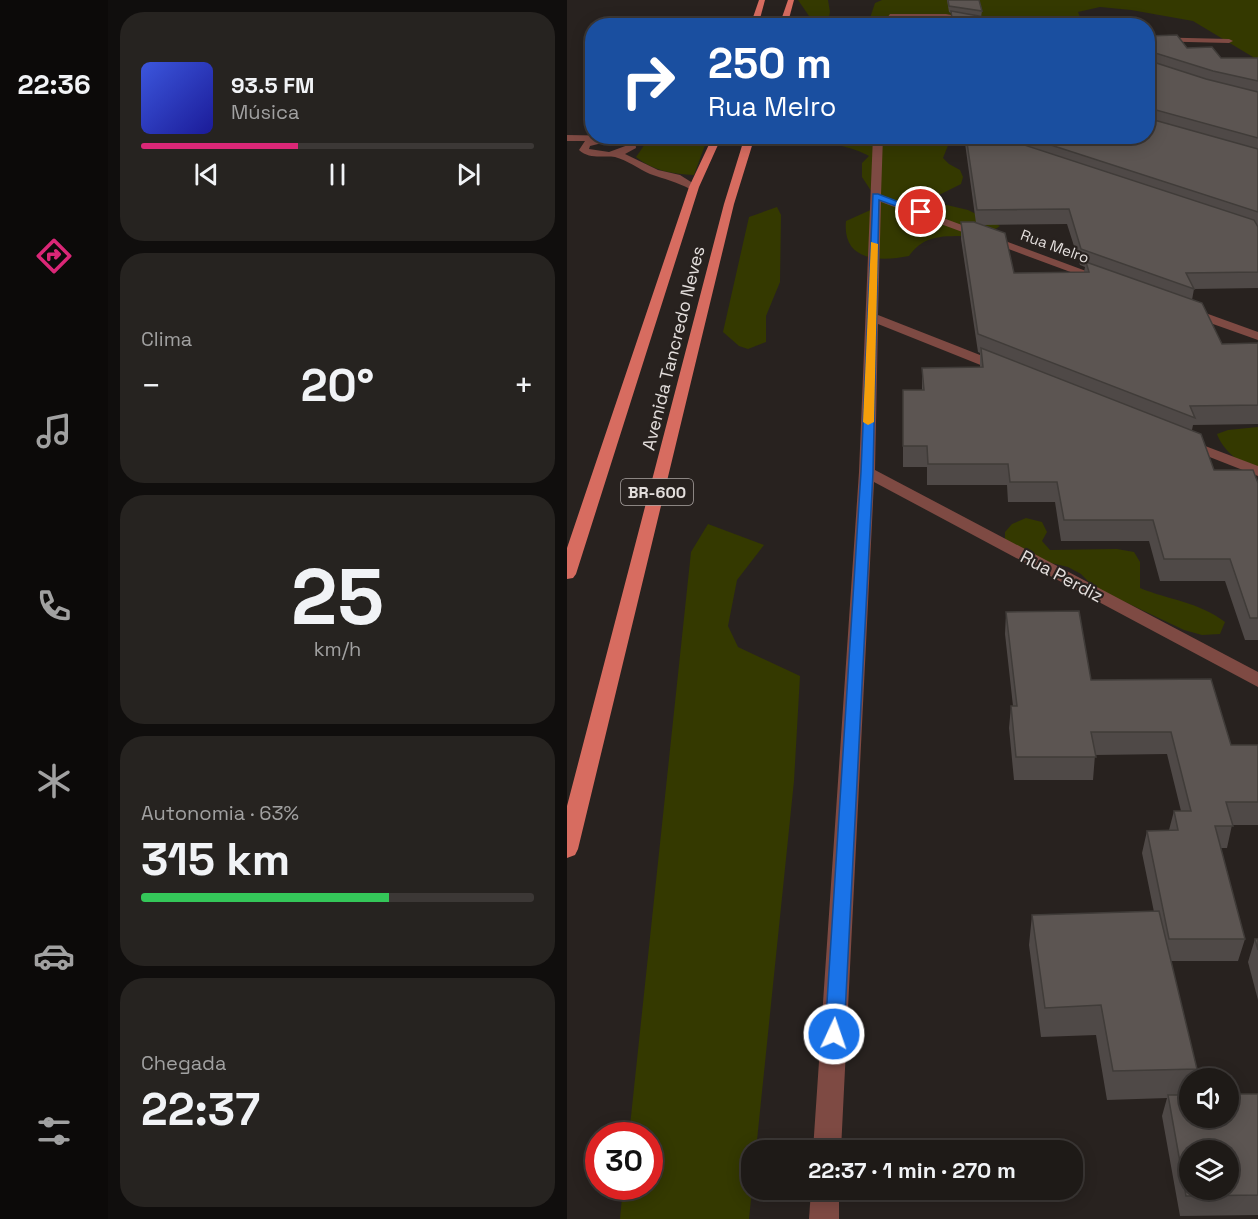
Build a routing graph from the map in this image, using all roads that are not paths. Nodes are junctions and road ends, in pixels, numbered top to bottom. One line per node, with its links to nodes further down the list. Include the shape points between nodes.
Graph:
1 (762, 0): 3 (main road)
2 (791, 0): 4 (main road)
3 (756, 18)
4 (785, 18)
5 (889, 18): 6 (street, via 890,12)
6 (964, 18)
7 (1155, 39): 8 (street)
8 (1229, 41)
9 (567, 138): 10 (street)
10 (585, 138)
11 (586, 144): 16 (street, via 583,152)
12 (632, 144): 16 (street)
13 (714, 144): 17 (main road, Avenida Tancredo Neves / BR-600)
14 (748, 144): 29 (main road, Avenida Tancredo Neves / BR-600, via 726,215)
15 (877, 144): 18 (street)
16 (616, 153): 17 (street)
17 (694, 187): 27 (main road, Avenida Tancredo Neves / BR-600)
18 (876, 196): 19 (street, Rua Melro); 21 (street)
19 (1123, 286)
20 (1179, 307): 22 (street)
21 (871, 317): 23 (street); 26 (street)
22 (1258, 336)
23 (1015, 374)
24 (1170, 436): 25 (street)
25 (1258, 471)
26 (867, 472): 28 (street, Rua Perdiz); 30 (street)
27 (567, 574)
28 (1258, 680)
29 (567, 849)
30 (829, 1140)
31 (824, 1200): 32 (street)
32 (823, 1219)

